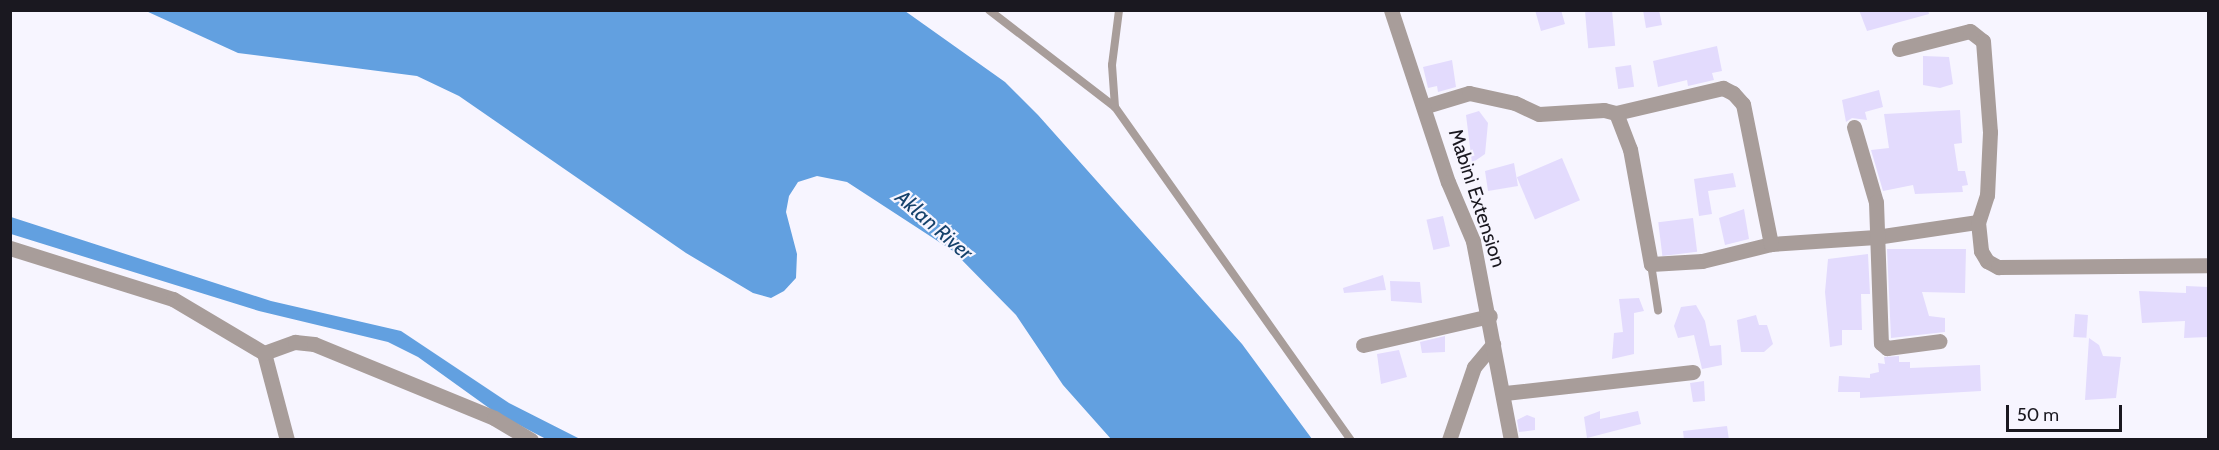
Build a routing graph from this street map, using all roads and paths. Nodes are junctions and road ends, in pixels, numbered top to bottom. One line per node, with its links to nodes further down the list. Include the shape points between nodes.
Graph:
1 (989, 10): 6 (lane)
2 (1119, 10): 6 (lane, via 1112,65)
3 (1391, 10): 5 (street, Mabini Extension)
4 (1899, 49): 9 (street, via 1970,31 1983,41 1990,132 1987,195)
5 (1426, 106): 7 (street, via 1469,93 1515,103 1539,114 1604,110); 16 (street, Mabini Extension, via 1448,182 1473,241)
6 (1115, 107): 25 (lane)
7 (1616, 113): 11 (street, via 1723,88 1733,93 1743,104); 13 (street, via 1630,149)
8 (1854, 127): 10 (street, via 1876,202)
9 (1978, 222): 10 (street); 14 (street, via 1981,251 1987,261 1998,267)
10 (1876, 237): 11 (street); 17 (street, via 1884,347)
11 (1771, 244): 13 (street, via 1702,261)
12 (10, 248): 20 (street, via 173,299)
13 (1651, 264): 15 (lane)
14 (2208, 265)
15 (1658, 310)
16 (1490, 316): 18 (street, Mabini Extension); 19 (street)
17 (1940, 341)
18 (1493, 344): 22 (street, Mabini Extension); 26 (street, via 1474,367)
19 (1363, 345)
20 (264, 353): 23 (street); 24 (street, via 296,342 314,344 494,418)
21 (1694, 372): 22 (street)
22 (1504, 393): 27 (street, Mabini Extension)
23 (287, 440)
24 (531, 440)
25 (1351, 440)
26 (1449, 440)
27 (1511, 440)

